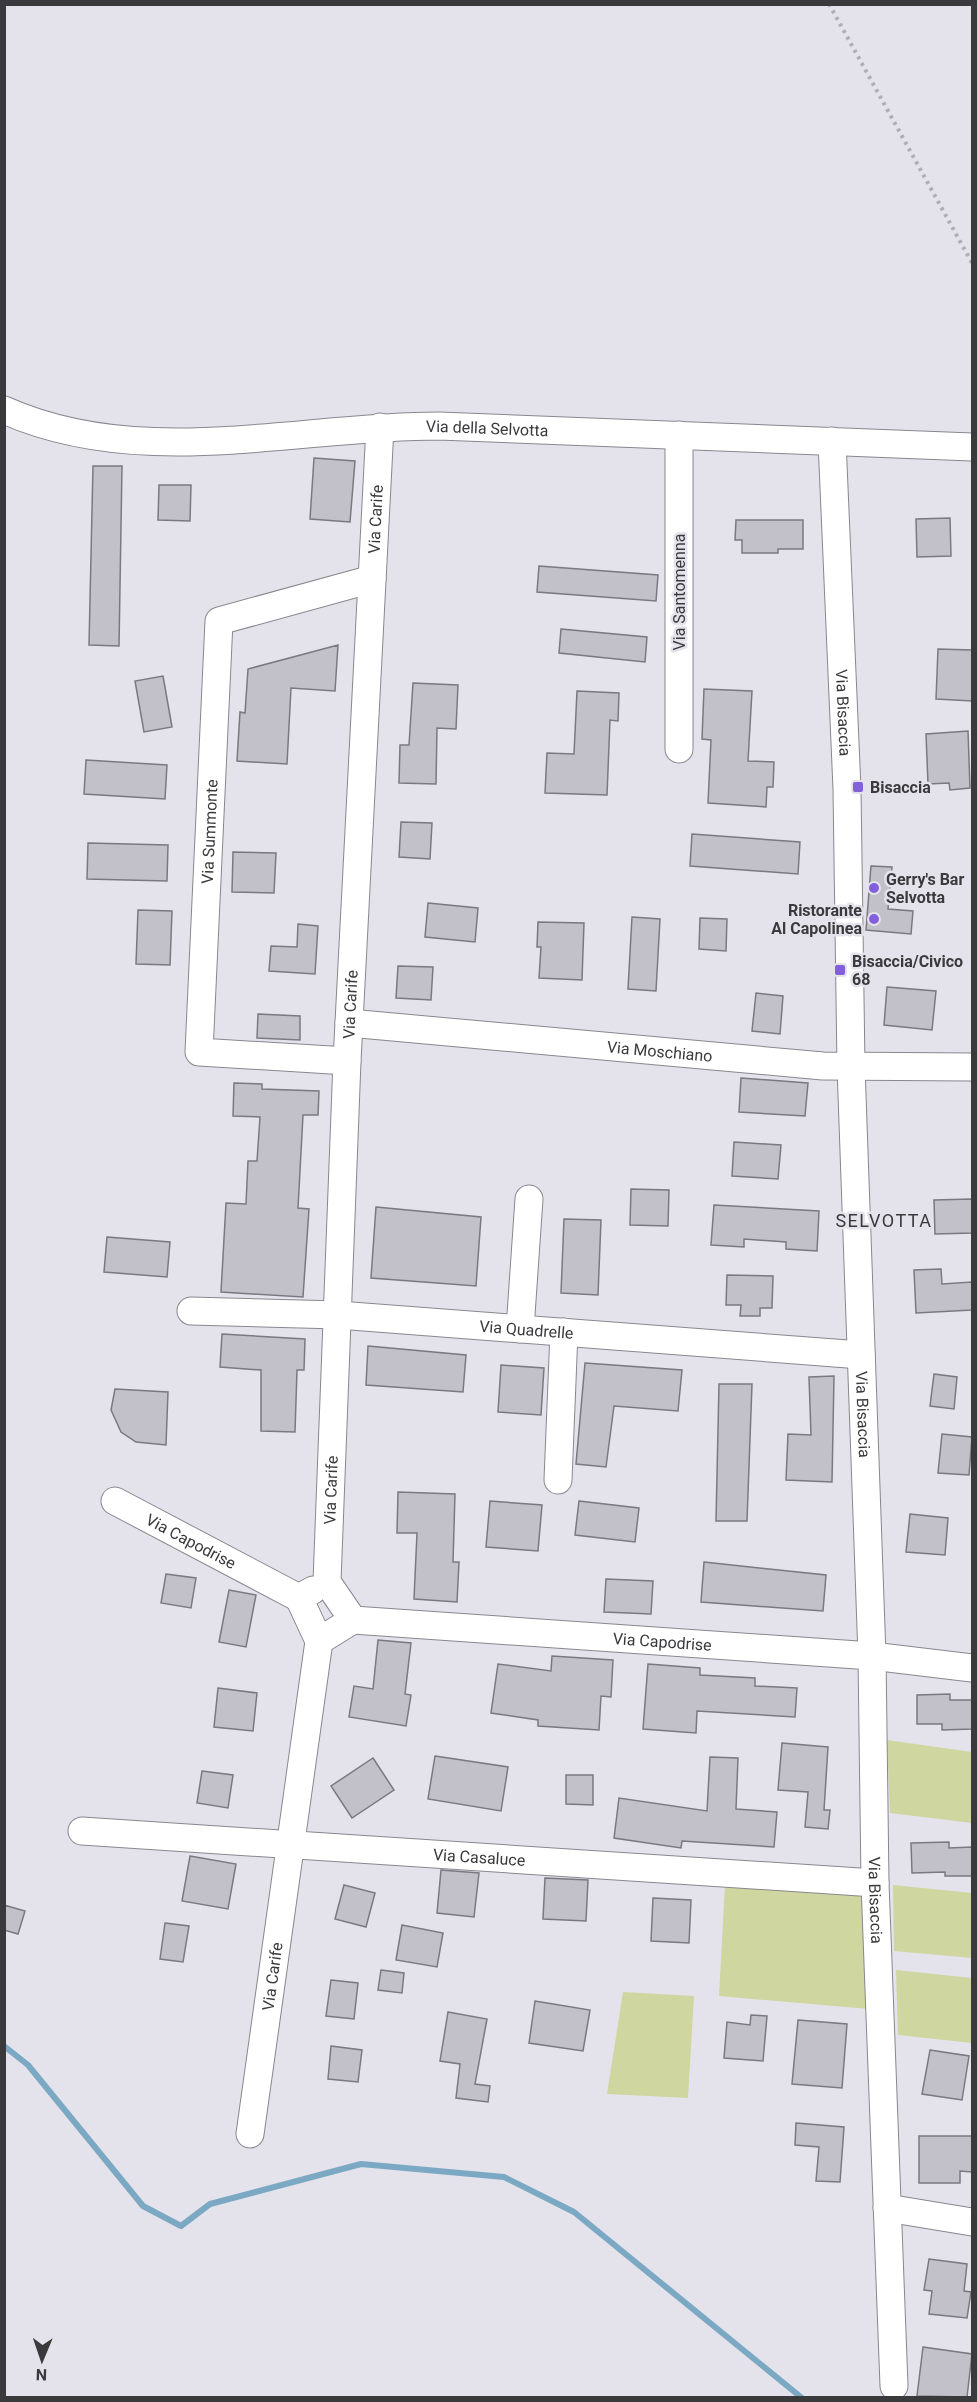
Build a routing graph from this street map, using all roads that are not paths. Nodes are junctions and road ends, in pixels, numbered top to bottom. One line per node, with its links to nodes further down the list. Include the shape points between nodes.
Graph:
1 (4, 410): 2 (street, Via della Selvotta, via 68,432 148,441)
2 (380, 427): 3 (street, Via della Selvotta); 6 (street, Via Carife)
3 (680, 435): 4 (street, Via della Selvotta); 7 (street, Via Santomenna)
4 (832, 441): 5 (street, Via della Selvotta); 10 (street, Via Bisaccia, via 847,789)
5 (972, 447)
6 (372, 579): 8 (street, Via Carife); 9 (street, Via Summonte, via 219,621 199,1052)
7 (679, 749)
8 (349, 1023): 9 (street, Via Carife); 10 (street, Via Moschiano)
9 (347, 1061): 14 (street, Via Carife)
10 (851, 1067): 11 (street, Via Moschiano); 17 (street, Via Bisaccia)
11 (972, 1067)
12 (529, 1199): 15 (street)
13 (191, 1311): 14 (street, Via Quadrelle)
14 (338, 1314): 15 (street, Via Quadrelle); 20 (street, Via Carife)
15 (520, 1329): 16 (street, Via Quadrelle)
16 (564, 1332): 17 (street, Via Quadrelle); 18 (street)
17 (861, 1355): 24 (street, Via Bisaccia)
18 (558, 1480)
19 (115, 1502): 21 (street, Via Capodrise)
20 (327, 1582): 21 (street); 22 (street)
21 (299, 1598): 23 (street)
22 (353, 1620): 23 (street); 24 (street, Via Capodrise)
23 (319, 1641): 27 (street, Via Carife)
24 (872, 1656): 25 (street, Via Capodrise); 28 (street, Via Bisaccia)
25 (972, 1668)
26 (82, 1831): 27 (street, Via Casaluce)
27 (290, 1845): 28 (street, Via Casaluce); 29 (street, Via Carife)
28 (875, 1883): 30 (street, Via Bisaccia)
29 (250, 2134)
30 (887, 2208): 31 (street); 32 (street, Via Bisaccia)
31 (972, 2222)
32 (894, 2386)

